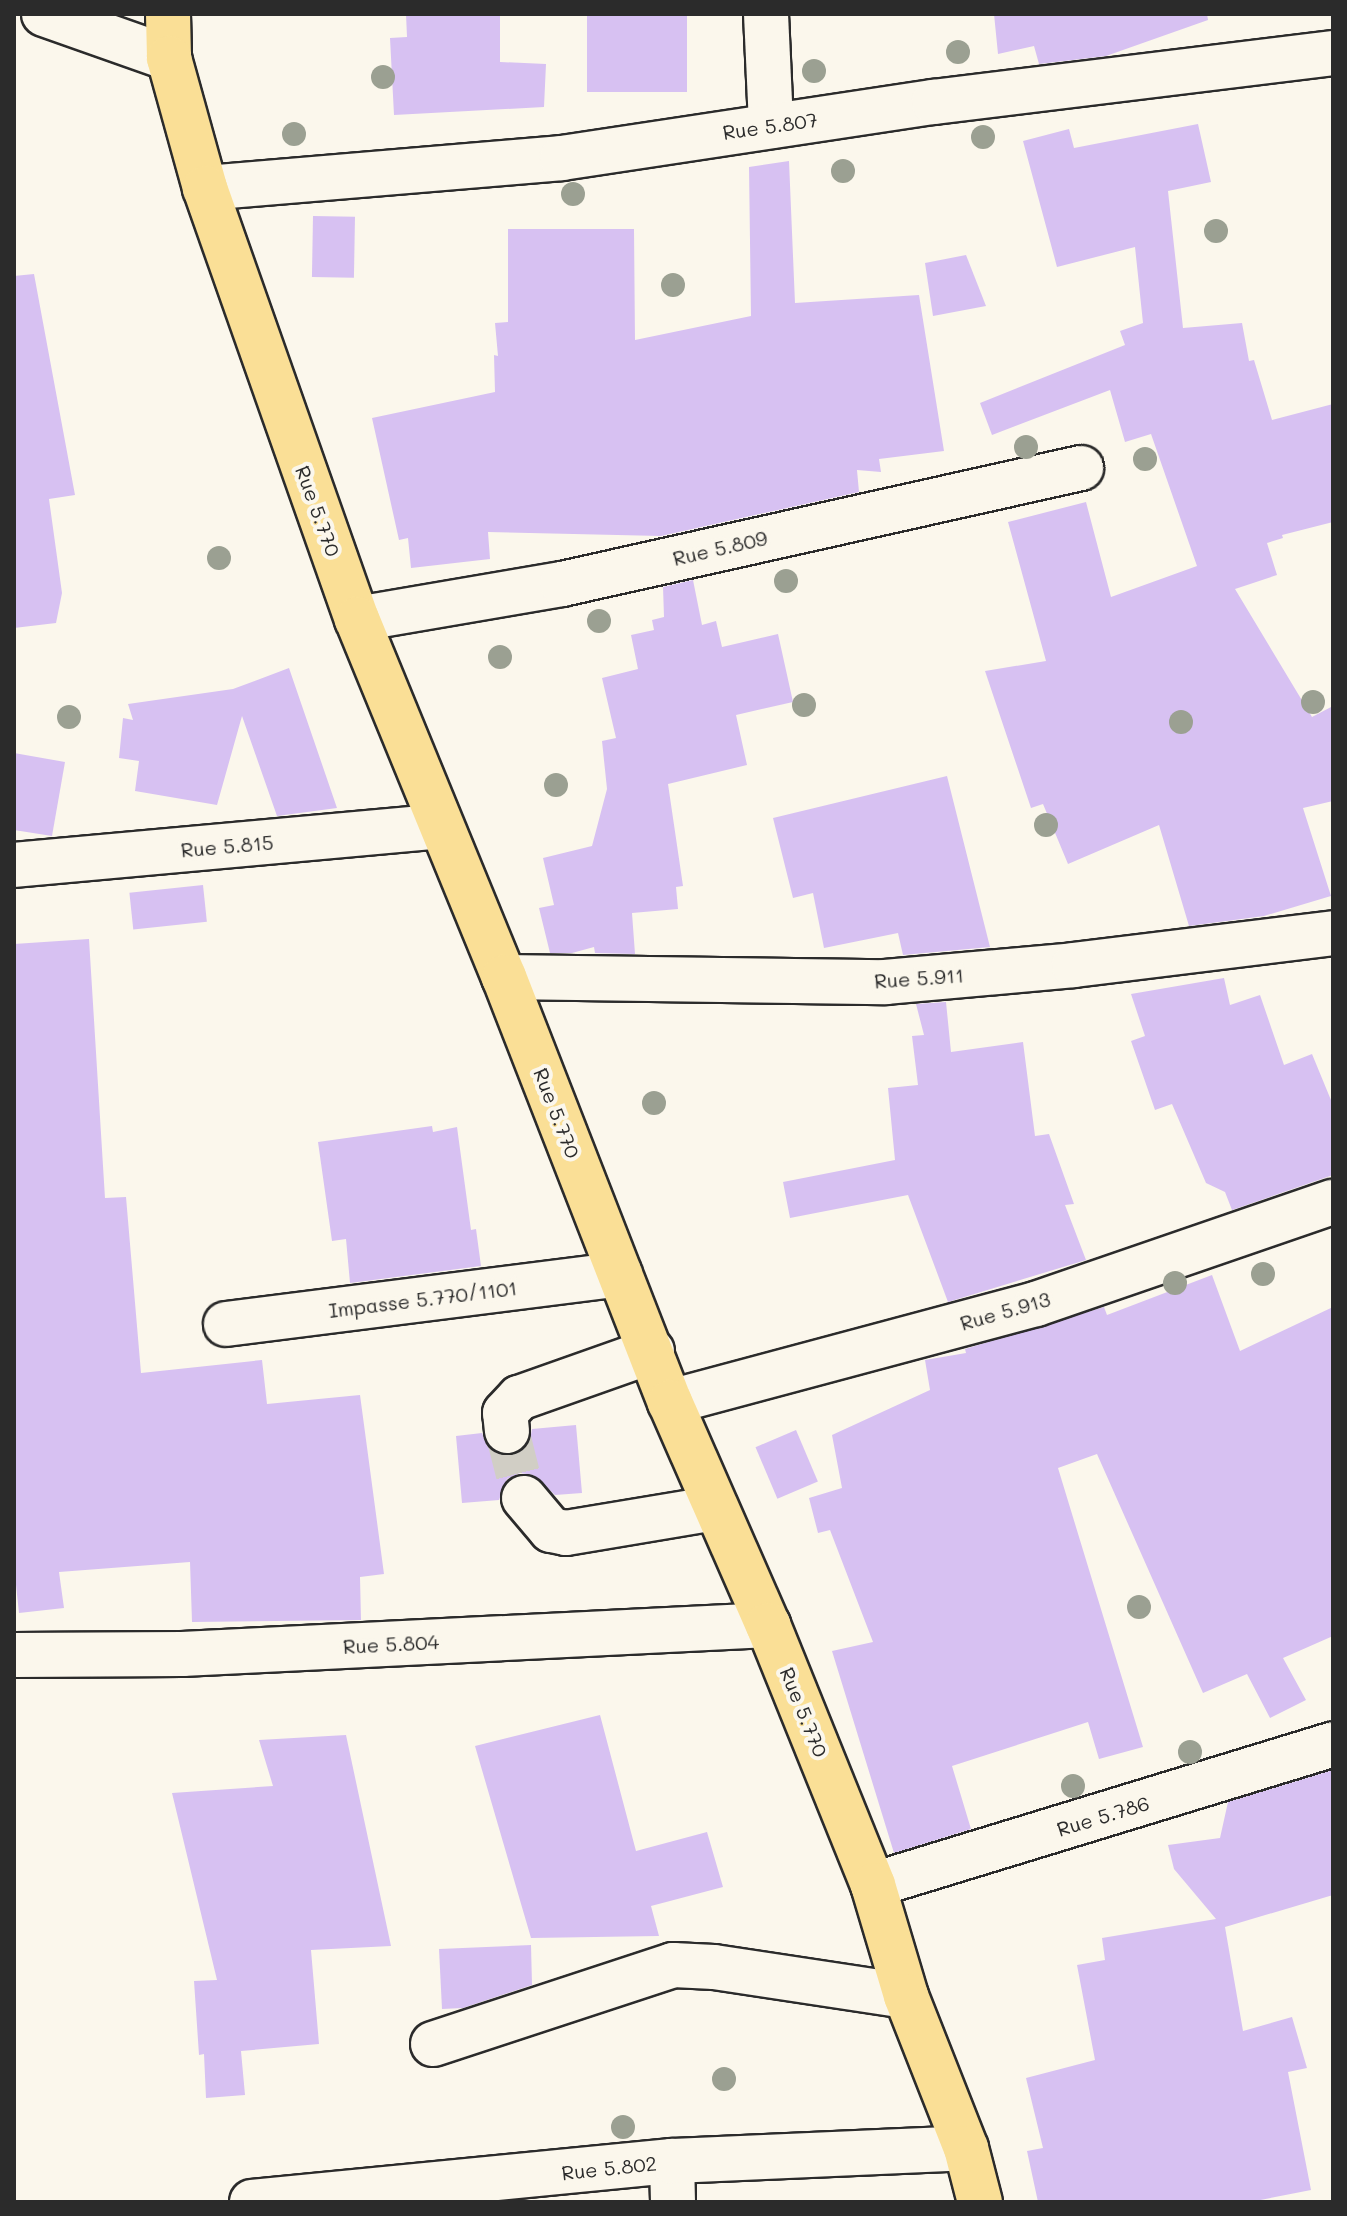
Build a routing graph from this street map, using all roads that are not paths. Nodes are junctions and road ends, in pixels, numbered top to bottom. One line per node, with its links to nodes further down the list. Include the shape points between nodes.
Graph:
1 (44, 14): 5 (street)
2 (168, 14): 5 (main road, Rue 5.770)
3 (766, 14): 6 (street)
4 (1333, 53): 6 (street, Rue 5.807)
5 (169, 58): 7 (main road, Rue 5.770)
6 (771, 126): 7 (street, Rue 5.807, via 562,158)
7 (205, 188): 9 (main road, Rue 5.770)
8 (1081, 468): 9 (street, Rue 5.809, via 562,584)
9 (357, 619): 10 (main road, Rue 5.770)
10 (439, 826): 11 (street, Rue 5.815); 13 (main road, Rue 5.770)
11 (14, 865)
12 (1333, 933): 13 (street, Rue 5.911, via 885,982)
13 (504, 977): 15 (main road, Rue 5.770)
14 (1333, 1202): 18 (street, Rue 5.913, via 1036,1304)
15 (620, 1274): 16 (street, Impasse 5.770/1101); 17 (main road, Rue 5.770)
16 (226, 1324)
17 (652, 1351): 18 (main road, Rue 5.770); 19 (street, via 519,1398 505,1413)
18 (670, 1402): 21 (main road, Rue 5.770)
19 (507, 1431)
20 (524, 1498): 21 (street, via 551,1530 566,1533)
21 (715, 1508): 22 (main road, Rue 5.770)
22 (768, 1625): 23 (street, Rue 5.804, via 182,1654); 25 (main road, Rue 5.770)
23 (14, 1655)
24 (1333, 1744): 25 (street, Rue 5.786)
25 (873, 1885): 26 (main road, Rue 5.770)
26 (906, 1996): 27 (street, via 673,1965); 28 (main road, Rue 5.770)
27 (433, 2044)
28 (966, 2148): 29 (street, Rue 5.802); 31 (main road, Rue 5.770)
29 (673, 2182): 30 (street, Rue 5.802)
30 (252, 2202)
31 (980, 2202)

